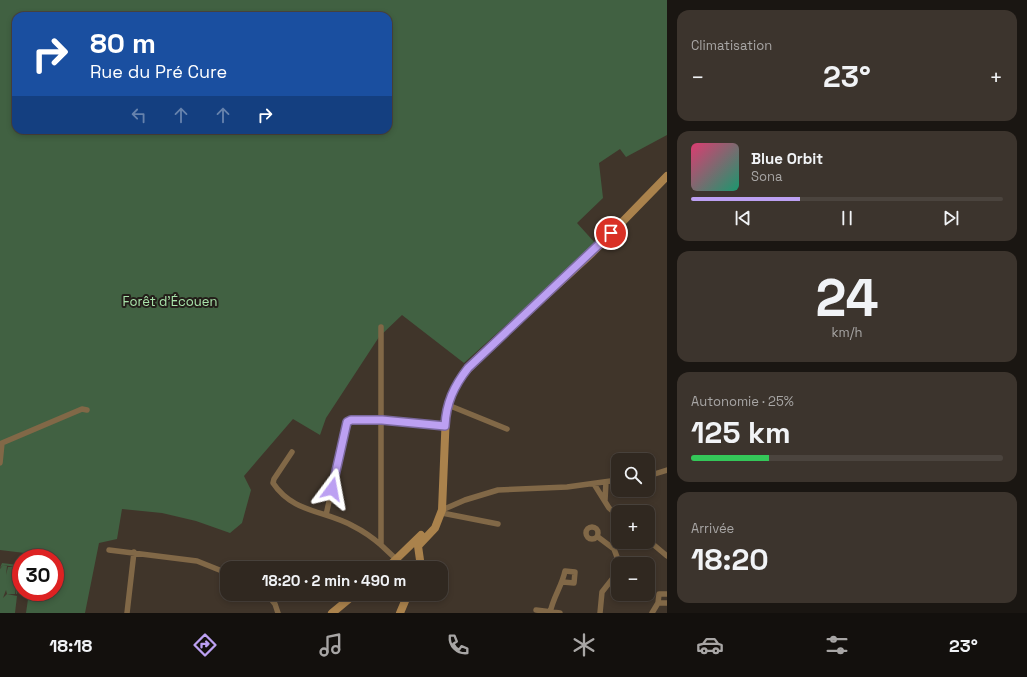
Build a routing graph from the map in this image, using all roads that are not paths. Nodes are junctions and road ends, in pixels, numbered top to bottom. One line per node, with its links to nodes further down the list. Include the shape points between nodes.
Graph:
1 (667, 176): 3 (main road, via 592,253 468,368 456,385)
2 (381, 327): 5 (street)
3 (448, 405): 6 (main road); 7 (street)
4 (87, 410): 9 (street, via 82,408 2,442)
5 (382, 420): 6 (street); 18 (street, via 347,422); 21 (street)
6 (445, 426): 17 (main road)
7 (507, 429)
8 (292, 452): 18 (street, via 276,474 273,483 292,503)
9 (0, 462)
10 (667, 470): 11 (street)
11 (655, 474)
12 (611, 481): 13 (street)
13 (606, 482): 14 (street); 15 (street)
14 (594, 484): 15 (street); 17 (street, via 498,490 465,500)
15 (605, 500): 16 (street)
16 (611, 510)
17 (442, 512): 19 (street); 24 (main road); 26 (main road, via 435,528 419,544)
18 (326, 515): 21 (street, via 352,525)
19 (498, 524)
20 (598, 537): 45 (street, via 614,550 617,556 613,578 602,592)
21 (381, 545): 28 (street)
22 (655, 546): 27 (street)
23 (109, 550): 25 (street)
24 (406, 550): 26 (street); 28 (main road)
25 (134, 552): 30 (street, via 197,560); 40 (street)
26 (418, 552): 29 (main road)
27 (667, 556)
28 (396, 559)
29 (420, 561)
30 (220, 571)
31 (563, 582): 39 (street, via 553,599)
32 (667, 594): 36 (street, via 659,594)
33 (273, 601): 41 (street)
34 (347, 601): 42 (main road)
35 (405, 601): 43 (main road)
36 (658, 602): 37 (street); 46 (street)
37 (667, 604)
38 (536, 610): 39 (street)
39 (550, 612): 44 (street)
40 (127, 613)
41 (278, 613)
42 (332, 613)
43 (400, 613)
44 (560, 613)
45 (600, 613)
46 (652, 613)

